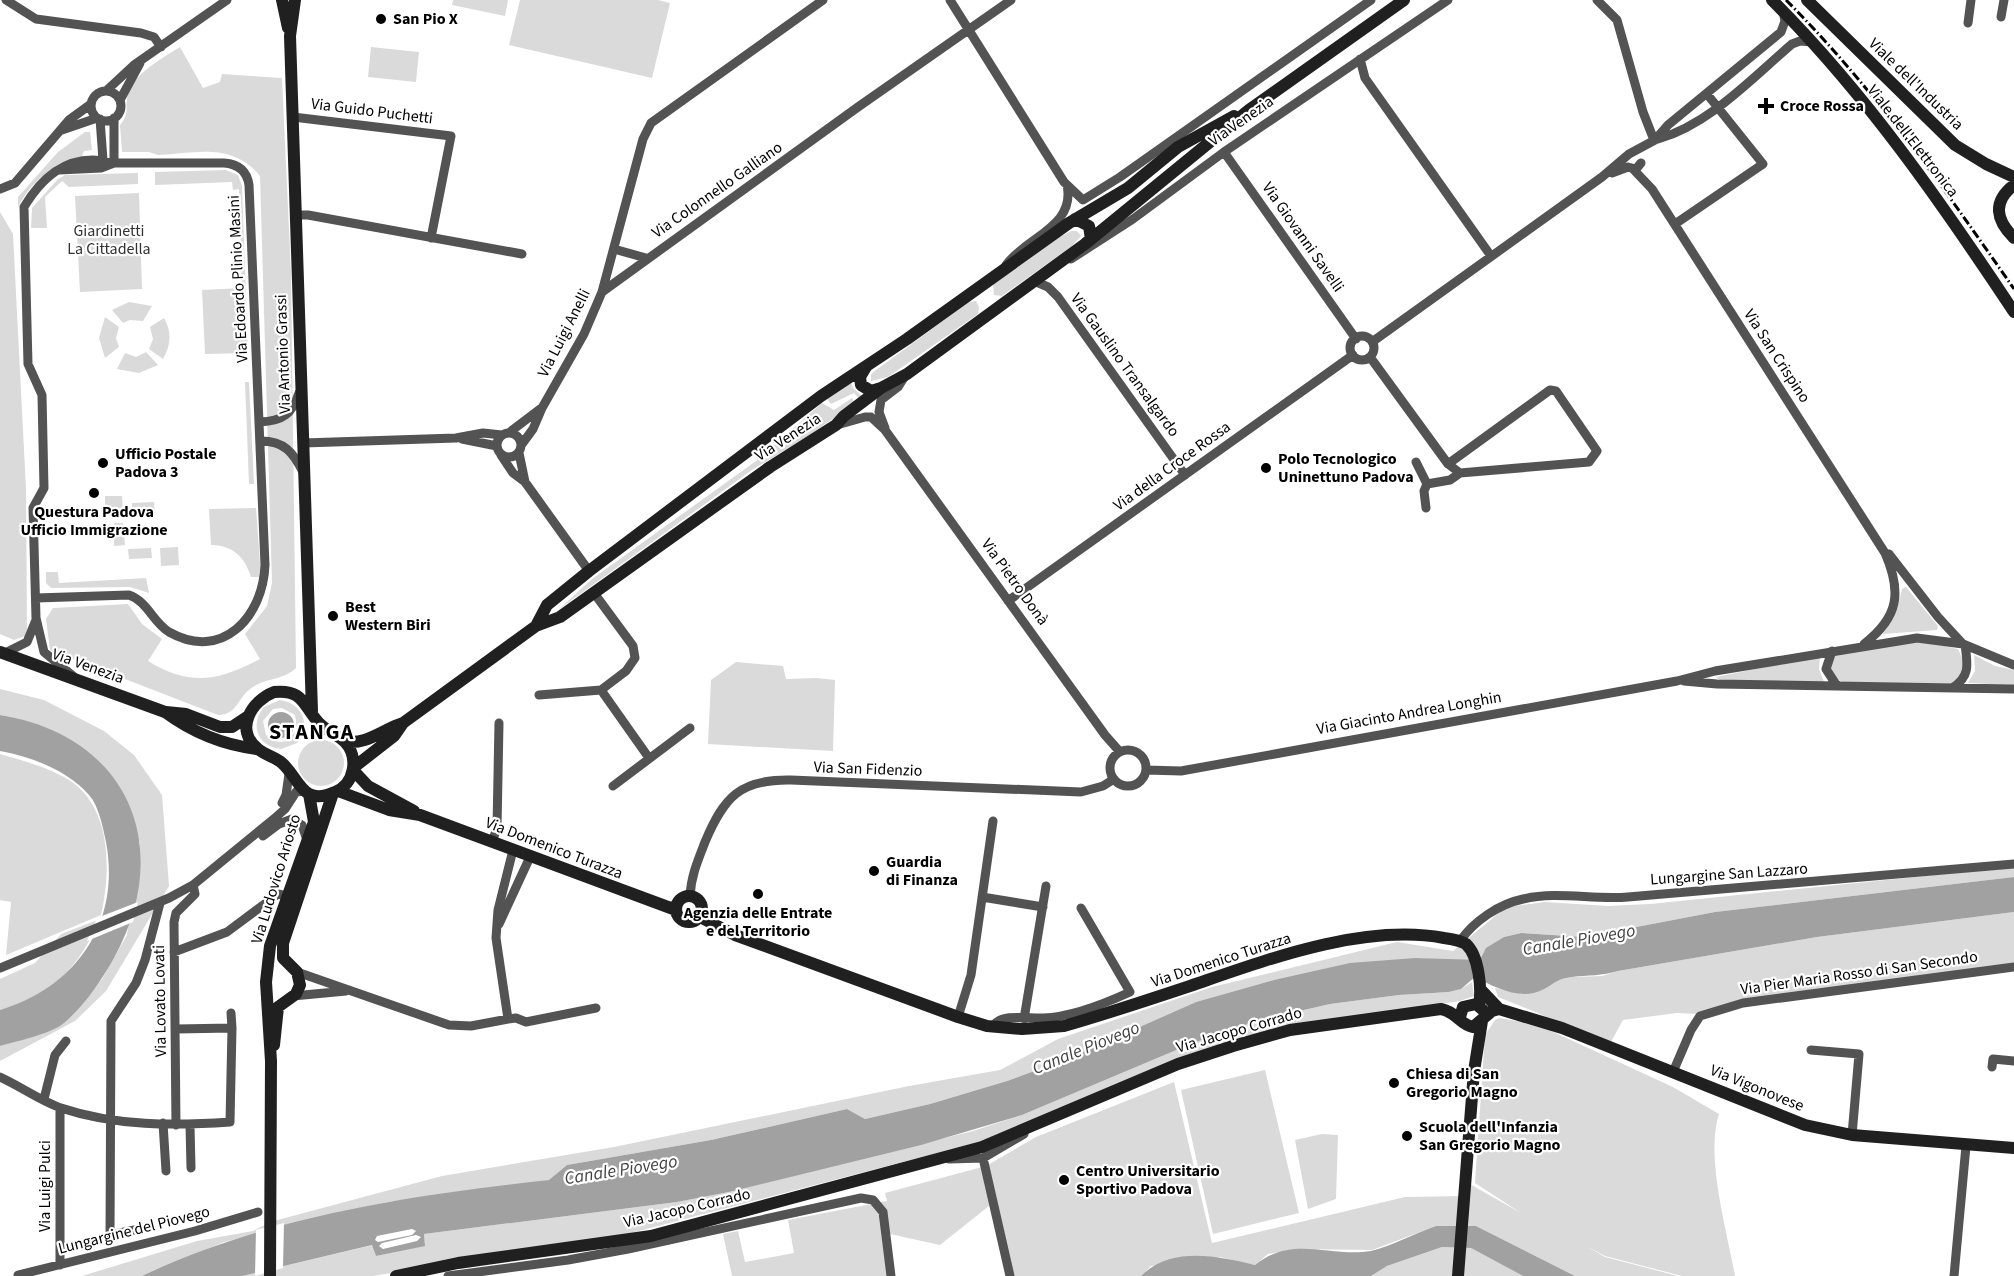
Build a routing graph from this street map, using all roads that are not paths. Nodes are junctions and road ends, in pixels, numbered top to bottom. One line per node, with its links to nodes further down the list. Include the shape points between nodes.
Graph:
1 (6, 0): 23 (street, via 36,19 141,33 154,37)
2 (227, 0): 23 (street)
3 (282, 0): 20 (main road, Via Antonio Grassi)
4 (295, 0): 20 (main road, Via Antonio Grassi)
5 (823, 0): 56 (street, Via Luigi Anelli, via 651,123 643,139)
6 (950, 0): 19 (street)
7 (1011, 0): 19 (street, Via Colonnello Galliano)
8 (1371, 0): 29 (street, Via Venezia)
9 (1404, 0): 32 (main road, Via Venezia)
10 (1448, 0): 24 (street, Via Venezia)
11 (1772, 0): 16 (main road, Viale dell'Elettronica)
12 (1807, 0): 45 (main road, Viale dell'Industria, via 1956,145)
13 (1971, 0): 18 (street)
14 (2004, 0): 17 (street)
15 (1599, 1): 39 (street, via 1617,20)
16 (1783, 11): 21 (main road, Viale dell'Elettronica); 27 (street, via 1781,32)
17 (2001, 17)
18 (1968, 23)
19 (969, 30): 22 (street); 33 (street, Via Colonnello Galliano)
20 (290, 36): 34 (main road, Via Antonio Grassi)
21 (1812, 42): 31 (street, via 1792,44); 64 (main road, Viale dell'Elettronica, via 1915,166)
22 (979, 45): 33 (street, Via Colonnello Galliano, via 968,41 958,44); 46 (street)
23 (161, 47): 25 (street)
24 (1360, 59): 40 (street, Via Venezia); 58 (street, via 1365,78)
25 (142, 62): 26 (street); 28 (street)
26 (106, 91): 28 (street); 30 (street, via 96,94)
27 (1707, 93): 31 (street); 39 (street)
28 (120, 100): 36 (street, via 120,110)
29 (1227, 101): 38 (street, Via Venezia); 49 (street, Via Venezia)
30 (91, 104): 35 (street); 37 (street)
31 (1718, 107): 39 (street, via 1674,134); 52 (street, via 1763,164)
32 (1249, 110): 38 (main road, Via Venezia); 55 (main road, Via Venezia)
33 (851, 114): 59 (street, Via Colonnello Galliano)
34 (293, 117): 50 (main road, Via Antonio Grassi); 53 (street, Via Guido Puchetti, via 451,136)
35 (98, 118): 36 (street); 37 (street); 41 (street)
36 (114, 118): 43 (street)
37 (59, 131): 48 (street, via 15,183)
38 (1193, 137): 49 (main road, Via Venezia, via 1128,188)
39 (1653, 141): 42 (street)
40 (1224, 152): 60 (street, Via Venezia, via 1086,252); 65 (street, Via Giovanni Savelli)
41 (102, 160): 43 (street, Via Edoardo Plinio Masini); 44 (street, Via Edoardo Plinio Masini, via 70,163)
42 (1633, 161): 52 (street, Via San Crispino); 58 (street, via 1602,177)
43 (114, 163): 44 (street, via 101,168); 75 (street, Via Edoardo Plinio Masini, via 224,163 245,173 249,185)
44 (56, 171): 96 (street, via 28,200 24,211 28,364 42,395 44,451 44,488 33,508)
45 (2014, 177)
46 (1066, 184): 49 (street); 61 (street, Via Venezia, via 1068,205 1060,220 1014,253)
47 (2014, 185): 54 (main road, via 1998,207 2003,227)
48 (0, 189)
49 (1088, 204): 51 (main road, Via Venezia)
50 (297, 216): 53 (street); 71 (main road, Via Antonio Grassi)
51 (1075, 219): 55 (main road, via 1089,226); 61 (main road, Via Venezia)
52 (1675, 224): 93 (street, Via San Crispino)
53 (431, 238): 57 (street)
54 (2014, 238)
55 (1091, 239): 60 (main road, Via Venezia)
56 (614, 249): 59 (street); 63 (street, Via Luigi Anelli)
57 (522, 254)
58 (1491, 256): 66 (street)
59 (646, 258): 63 (street, Via Colonnello Galliano)
60 (1053, 267): 62 (main road, Via Venezia)
61 (1004, 268): 69 (main road, Via Venezia)
62 (1034, 281): 70 (main road, Via Venezia); 89 (street, Via Gauslino Transalgardo, via 1058,297)
63 (602, 292): 73 (street, Via Luigi Anelli, via 584,334)
64 (2014, 312)
65 (1356, 339): 66 (street, via 1367,338); 67 (street, via 1351,346)
66 (1372, 342): 68 (street, via 1374,351)
67 (1353, 356): 68 (street, via 1362,360); 89 (street, Via della Croce Rossa)
68 (1370, 357): 86 (street)
69 (866, 367): 72 (main road, via 859,381 863,388); 94 (main road, Via Venezia, via 821,396)
70 (907, 374): 72 (main road, Via Venezia); 77 (street, Via Pietro Donà, via 881,400 879,412)
71 (301, 388): 74 (main road, Via Antonio Grassi); 75 (street, via 288,415)
72 (881, 388): 76 (main road, Via Venezia)
73 (542, 408): 78 (street, Via Luigi Anelli); 83 (street, Via Luigi Anelli)
74 (302, 416): 81 (street, via 314,437); 82 (main road, Via Antonio Grassi)
75 (260, 422): 80 (street, Via Edoardo Plinio Masini)
76 (836, 425): 77 (street, Via Pietro Donà, via 871,417); 95 (main road, Via Venezia, via 770,467)
77 (885, 430): 97 (street, Via Pietro Donà)
78 (506, 434): 79 (street); 83 (street, via 518,436); 84 (street)
79 (456, 438): 81 (street); 84 (street)
80 (261, 441): 88 (street, via 288,448); 96 (street, Via Edoardo Plinio Masini, via 264,580 255,609 235,630 213,639 184,638 166,630 139,600 129,596)
81 (325, 442): 82 (street)
82 (303, 443): 88 (main road, Via Antonio Grassi)
83 (520, 449): 84 (street, via 510,458); 90 (street)
84 (499, 450): 90 (street, via 513,473)
85 (1416, 462): 91 (street)
86 (1448, 464): 87 (street); 87 (street, via 1550,390 1556,391 1598,451 1589,462)
87 (1460, 473): 91 (street, via 1450,480)
88 (304, 474): 105 (main road, Via Antonio Grassi)
89 (1185, 475): 97 (street, Via della Croce Rossa)
90 (525, 482): 94 (street)
91 (1427, 484): 92 (street)
92 (1426, 508)
93 (1876, 538): 100 (street, Via San Crispino, via 1892,570 1893,611 1885,625); 101 (street, Via San Crispino)
94 (589, 571): 99 (main road, Via Venezia, via 547,605)
95 (594, 593): 99 (main road, Via Venezia, via 560,617); 111 (street, via 633,646 635,658 626,671)
96 (36, 598): 98 (street)
97 (1008, 601): 122 (street, Via Pietro Donà)
98 (36, 618): 103 (street, via 27,642); 106 (street, via 45,652)
99 (536, 626): 117 (main road, Via Venezia)
100 (1862, 645): 101 (street, Via Giacinto Andrea Longhin, via 1917,638); 102 (street, Via Giacinto Andrea Longhin)
101 (1964, 645): 104 (street, Via Giacinto Andrea Longhin); 109 (street, via 1968,671 1961,683)
102 (1832, 651): 107 (street, Via Giacinto Andrea Longhin); 108 (street, via 1826,669)
103 (2, 653): 106 (main road, Via Venezia)
104 (2014, 665)
105 (310, 671): 112 (main road); 114 (main road, Via Antonio Grassi)
106 (75, 678): 115 (main road, Via Venezia)
107 (1677, 681): 108 (street, Via Giacinto Andrea Longhin); 125 (street, Via Giacinto Andrea Longhin, via 1181,771)
108 (1837, 686): 109 (street, Via Giacinto Andrea Longhin)
109 (1952, 688): 110 (street, Via Giacinto Andrea Longhin)
110 (2014, 689)
111 (601, 690): 113 (street); 123 (street)
112 (289, 692): 114 (main road, via 306,702); 116 (main road, via 267,695 255,704)
113 (539, 694)
114 (312, 711): 120 (main road, via 323,728)
115 (165, 712): 116 (main road, via 232,727); 121 (main road, via 182,725 219,740)
116 (248, 717): 121 (main road, via 247,733)
117 (403, 723): 120 (main road, Via Venezia, via 363,741); 124 (main road, Via Venezia)
118 (500, 723): 134 (street, via 497,828)
119 (690, 728): 123 (street)
120 (344, 741): 124 (main road, via 352,755)
121 (257, 749): 126 (main road, via 284,764)
122 (1120, 752): 125 (street, via 1138,753); 127 (street, via 1110,764)
123 (649, 758): 128 (street)
124 (353, 769): 129 (main road, Via Ludovico Ariosto, via 345,786); 131 (main road, Via Domenico Turazza, via 368,786)
125 (1146, 770): 127 (street, Via San Fidenzio, via 1141,780 1130,786)
126 (289, 774): 130 (main road); 135 (street, via 280,806 243,840)
127 (1114, 779): 142 (street, Via San Fidenzio, via 1081,792 791,780 757,782 727,800 718,813 693,871)
128 (613, 786)
129 (335, 792): 130 (main road, via 319,796); 131 (main road, Via Domenico Turazza, via 388,810); 154 (main road, Via Ludovico Ariosto, via 283,943 282,958)
130 (307, 793): 133 (main road, Via Ludovico Ariosto, via 314,822); 135 (street, via 296,792 285,809)
131 (420, 815): 134 (main road, Via Domenico Turazza)
132 (993, 821): 143 (street)
133 (307, 840): 135 (street, via 302,825 292,819); 141 (main road, Via Ludovico Ariosto)
134 (492, 842): 136 (main road, Via Domenico Turazza)
135 (238, 850): 139 (street)
136 (513, 850): 137 (main road, Via Domenico Turazza); 149 (street)
137 (530, 857): 147 (main road, Via Domenico Turazza); 149 (street)
138 (2014, 864): 150 (street, Lungargine San Lazzaro, via 1614,898 1525,898 1492,911)
139 (193, 885): 144 (street); 151 (street, Via Lovato Lovati, via 195,894 176,913)
140 (1046, 886): 145 (street)
141 (287, 896): 151 (street, via 278,894 227,932); 155 (main road, Via Ludovico Ariosto, via 270,946)
142 (690, 896): 147 (main road, via 678,902); 148 (main road, via 702,906)
143 (982, 897): 145 (street); 164 (street, via 971,975)
144 (160, 903): 153 (street); 182 (street, via 136,983 111,1021)
145 (1043, 907): 166 (street)
146 (1081, 908): 166 (street, Via Domenico Turazza, via 1130,992 1063,1015)
147 (676, 910): 148 (main road, Via Domenico Turazza, via 686,921)
148 (700, 916): 164 (main road, Via Domenico Turazza, via 735,935)
149 (496, 928): 165 (street)
150 (1460, 941): 156 (main road, via 1474,958); 169 (main road, Via Domenico Turazza, via 1410,934 1343,942 1268,959 1064,1026 1037,1030)
151 (174, 952): 171 (street, Via Lovato Lovati)
152 (2014, 967): 178 (street, Via Pier Maria Rosso di San Secondo, via 1743,1002 1700,1016)
153 (0, 968)
154 (294, 970): 155 (main road, Via Ludovico Ariosto, via 278,967); 158 (street); 159 (main road, Via Ludovico Ariosto, via 300,985)
155 (268, 974): 157 (main road, Via Ludovico Ariosto)
156 (1479, 985): 160 (main road); 161 (main road)
157 (267, 988): 159 (main road, via 274,997); 175 (main road, Via Ludovico Ariosto)
158 (348, 990): 159 (street); 165 (street, via 449,1025 471,1026)
159 (291, 997): 175 (main road, Via Ludovico Ariosto, via 278,1007)
160 (1479, 1006): 161 (main road, Via Vigonovese); 167 (main road); 168 (main road, via 1465,1005)
161 (1497, 1007): 167 (main road); 178 (main road, Via Vigonovese)
162 (596, 1008): 165 (street, via 526,1022)
163 (231, 1013): 170 (street)
164 (958, 1017): 169 (main road, Via Domenico Turazza)
165 (508, 1019)
166 (1024, 1019): 169 (street, Via Domenico Turazza, via 1004,1019)
167 (1482, 1020): 168 (main road, via 1478,1025); 173 (main road)
168 (1464, 1022): 173 (main road, via 1474,1037); 186 (main road, Via Jacopo Corrado, via 1447,1010 1433,1010 1290,1030 1178,1064)
169 (994, 1025)
170 (232, 1028): 171 (street); 185 (street, via 230,1122)
171 (176, 1029): 184 (street, Via Lovato Lovati)
172 (66, 1041): 180 (street, via 55,1055)
173 (1476, 1050): 203 (main road)
174 (1811, 1050): 187 (street, via 1858,1054)
175 (272, 1061): 194 (main road, Via Ludovico Ariosto)
176 (2014, 1061): 177 (street, via 1993,1059)
177 (1992, 1067)
178 (1673, 1072): 187 (main road, Via Vigonovese, via 1805,1125)
179 (0, 1077): 180 (street)
180 (44, 1098): 181 (street)
181 (60, 1107): 182 (street); 196 (street, Via Luigi Pulci)
182 (112, 1120): 183 (street); 195 (street, via 110,1235)
183 (163, 1123): 184 (street); 193 (street)
184 (176, 1125): 185 (street)
185 (190, 1125): 192 (street)
186 (1036, 1126): 190 (street, Via Jacopo Corrado); 191 (main road, Via Jacopo Corrado)
187 (1852, 1135): 188 (main road, Via Vigonovese)
188 (1966, 1146): 189 (main road, Via Vigonovese); 204 (street)
189 (2014, 1148)
190 (983, 1158): 191 (street, Via Jacopo Corrado); 202 (street)
191 (946, 1159): 199 (main road, Via Jacopo Corrado, via 651,1236 458,1263)
192 (191, 1168)
193 (166, 1171)
194 (264, 1212): 196 (street, Lungargine del Piovego); 198 (main road, Via Ludovico Ariosto)
195 (149, 1227)
196 (60, 1265): 197 (street, Lungargine del Piovego)
197 (18, 1275)
198 (270, 1276)
199 (396, 1276)
200 (448, 1276): 201 (street, Via Jacopo Corrado, via 608,1253 861,1198 873,1200 883,1212)
201 (891, 1276)
202 (1010, 1276)
203 (1458, 1276)
204 (1954, 1276)

